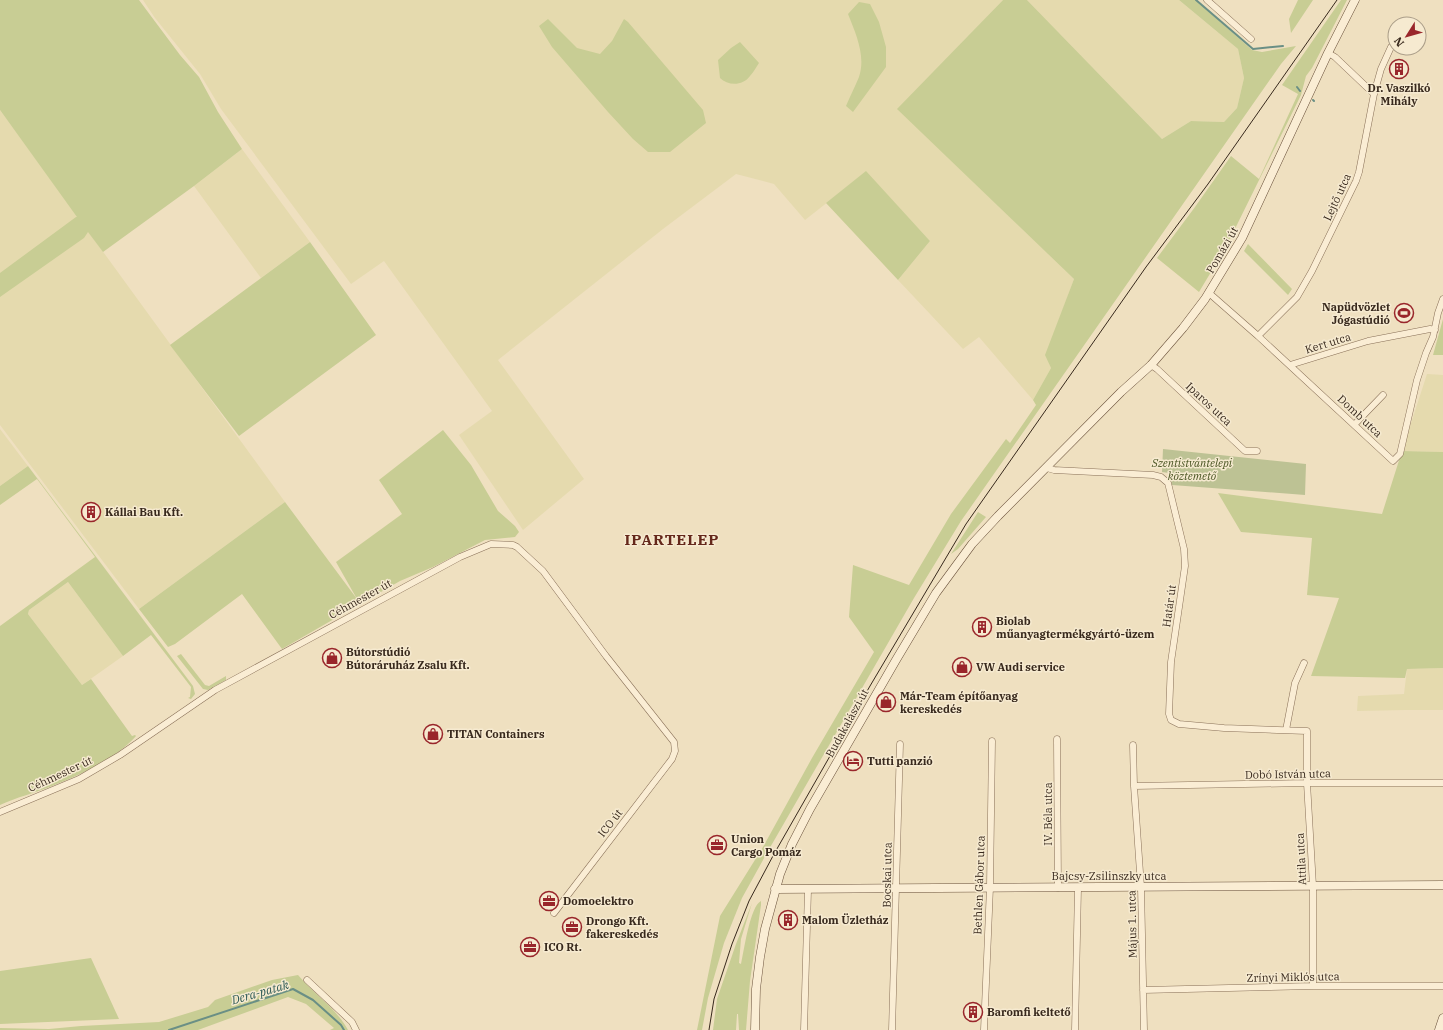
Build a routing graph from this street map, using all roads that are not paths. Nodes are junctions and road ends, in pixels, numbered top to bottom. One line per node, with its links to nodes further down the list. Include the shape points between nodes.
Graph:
1 (1207, 0): 3 (street)
2 (1355, 0): 4 (main road, Pomázi út)
3 (1252, 39)
4 (1328, 53): 6 (street); 7 (main road, Pomázi út, via 1242,238)
5 (1387, 56): 6 (street, Lejtő utca)
6 (1374, 94): 10 (street, Lejtő utca, via 1360,172 1356,181 1297,297)
7 (1209, 293): 10 (street, Domb utca); 11 (main road, Pomázi út, via 1183,328)
8 (1443, 299): 9 (street)
9 (1435, 330): 12 (street, Kert utca, via 1368,341); 14 (street, Domb utca, via 1418,380 1400,454 1393,461)
10 (1258, 336): 12 (street, Domb utca)
11 (1150, 365): 15 (street, Iparos utca, via 1245,451); 16 (main road, Pomázi út)
12 (1290, 365): 14 (street, Domb utca)
13 (1383, 395): 14 (street)
14 (1354, 424)
15 (1257, 451)
16 (1046, 468): 18 (street, Határ út, via 1153,475 1168,483 1184,549 1185,566 1171,662 1171,720 1179,724 1247,730); 35 (main road, Budakalászi út, via 972,544 936,593 810,809 792,844)
17 (1304, 663): 18 (street, via 1295,683)
18 (1286, 730): 19 (street, Határ út)
19 (1307, 731): 25 (street, Attila utca)
20 (1057, 740): 33 (street, IV. Béla utca)
21 (992, 741): 32 (street, Bethlen Gábor utca)
22 (674, 742): 28 (street, Céhmester út, via 543,571 514,545 491,544 460,557 215,690 120,755 79,779); 38 (street, ICO út, via 672,759)
23 (900, 744): 36 (street, Bocskai utca)
24 (1133, 745): 27 (street, Május 1. utca)
25 (1307, 783): 26 (street, Dobó István utca); 27 (street, Dobó István utca); 30 (street, Attila utca)
26 (1443, 783)
27 (1134, 786): 31 (street, Május 1. utca)
28 (0, 812)
29 (1443, 885): 30 (main road, Bajcsy-Zsilinszky utca)
30 (1313, 886): 31 (main road, Bajcsy-Zsilinszky utca); 40 (street, Attila utca)
31 (1141, 887): 34 (main road, Bajcsy-Zsilinszky utca); 42 (street, Május 1. utca)
32 (990, 888): 33 (main road, Bajcsy-Zsilinszky utca); 36 (main road, Bajcsy-Zsilinszky utca); 48 (street, Bethlen Gábor utca)
33 (1058, 888): 34 (main road, Bajcsy-Zsilinszky utca)
34 (1078, 888): 49 (street)
35 (775, 889): 37 (main road, Bajcsy-Zsilinszky utca); 45 (main road, Budakalászi út, via 760,957)
36 (897, 889): 37 (main road, Bajcsy-Zsilinszky utca); 47 (street, Bocskai utca)
37 (808, 890): 46 (street)
38 (554, 913)
39 (307, 980): 44 (street, via 352,1022)
40 (1313, 986): 41 (street, Zrínyi Miklós utca); 42 (street, Zrínyi Miklós utca)
41 (1443, 986)
42 (1143, 990): 50 (street, Május 1. utca)
43 (1443, 1018): 51 (main road)
44 (356, 1030)
45 (755, 1030)
46 (804, 1030)
47 (892, 1030)
48 (984, 1030)
49 (1075, 1030)
50 (1144, 1030)
51 (1438, 1030)

